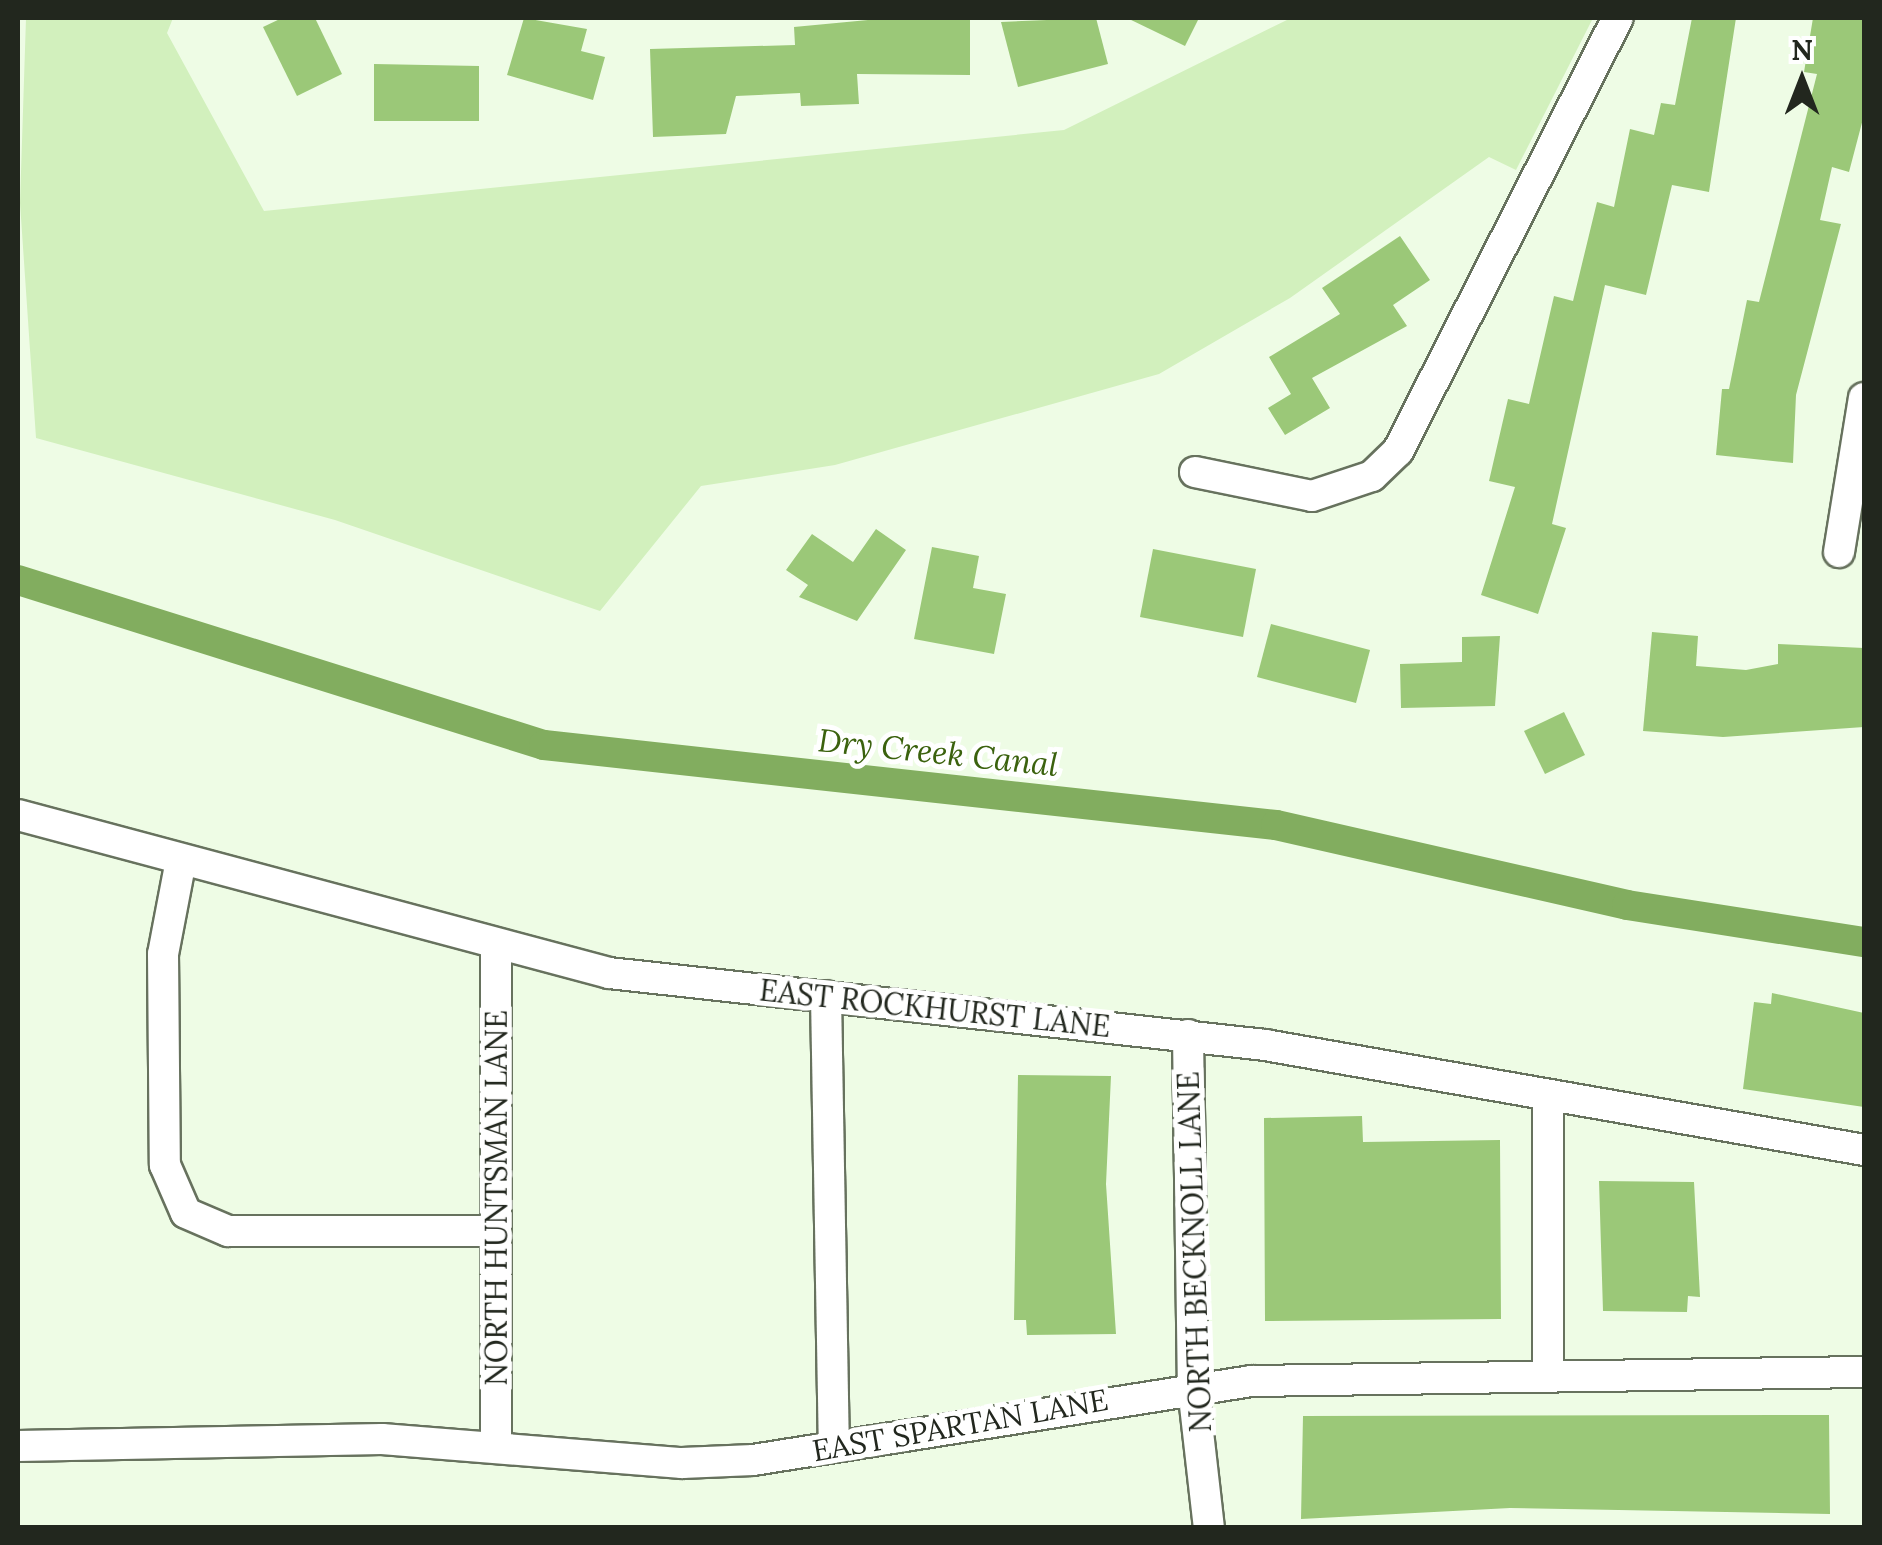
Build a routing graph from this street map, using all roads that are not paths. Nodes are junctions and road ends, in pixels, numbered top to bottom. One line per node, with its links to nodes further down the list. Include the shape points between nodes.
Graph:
1 (1618, 18): 3 (street, via 1398,451 1372,476 1312,496)
2 (1864, 398): 4 (street)
3 (1196, 472)
4 (1838, 552)
5 (18, 815): 6 (street, EAST ROCKHURST LANE)
6 (181, 860): 7 (street, EAST ROCKHURST LANE); 12 (street, via 163,954 166,1165 186,1214 228,1230)
7 (496, 949): 8 (street, EAST ROCKHURST LANE, via 610,973); 12 (street, NORTH HUNTSMAN LANE)
8 (826, 996): 9 (street, EAST ROCKHURST LANE); 18 (street)
9 (1188, 1035): 10 (street, EAST ROCKHURST LANE); 15 (street, NORTH BECKNOLL LANE)
10 (1548, 1100): 11 (street, EAST ROCKHURST LANE); 14 (street)
11 (1864, 1150)
12 (494, 1230): 17 (street, NORTH HUNTSMAN LANE)
13 (1864, 1372): 14 (street, EAST SPARTAN LANE)
14 (1548, 1376): 15 (street, EAST SPARTAN LANE)
15 (1192, 1388): 18 (street, EAST SPARTAN LANE); 19 (street, NORTH BECKNOLL LANE)
16 (18, 1446): 17 (street, EAST SPARTAN LANE, via 382,1439)
17 (496, 1447): 18 (street, EAST SPARTAN LANE, via 618,1463 753,1460)
18 (834, 1447)
19 (1209, 1528)

